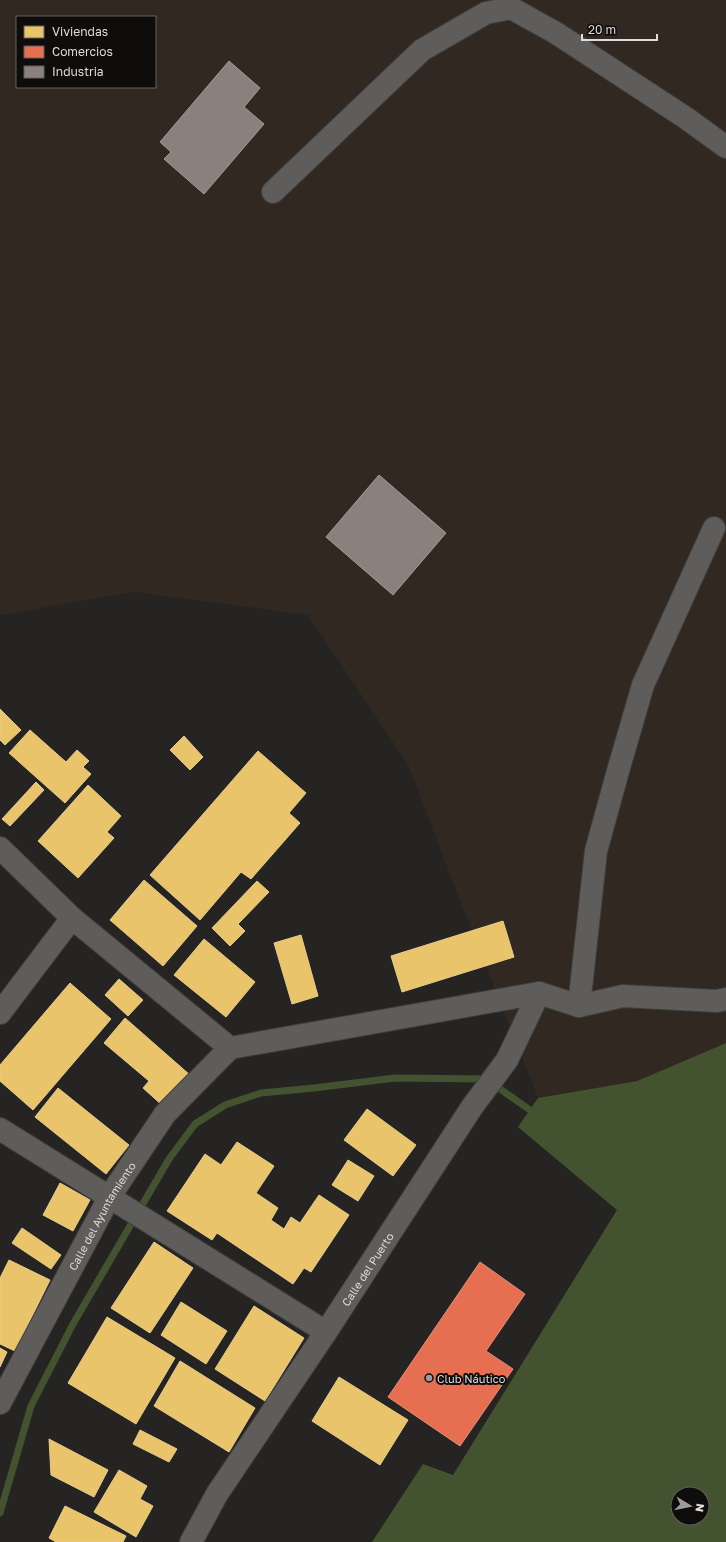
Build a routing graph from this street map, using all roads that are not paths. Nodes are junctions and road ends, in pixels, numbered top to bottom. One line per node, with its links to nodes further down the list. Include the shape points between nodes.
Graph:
1 (726, 148): 2 (street, via 686,118 563,37 511,8 486,13 422,50)
2 (273, 192)
3 (714, 528): 8 (street, via 644,685 616,778 596,851)
4 (0, 848): 5 (street)
5 (72, 918): 9 (street); 10 (street)
6 (538, 993): 8 (street); 10 (street); 13 (street, Calle del Puerto, via 508,1060 472,1107)
7 (726, 999): 8 (street, via 623,996)
8 (579, 1006)
9 (0, 1013)
10 (230, 1048): 12 (street, Calle del Ayuntamiento, via 165,1114)
11 (0, 1128): 12 (street)
12 (117, 1201): 13 (street); 14 (street, Calle del Ayuntamiento)
13 (326, 1332): 15 (street, Calle del Puerto, via 217,1494)
14 (0, 1403)
15 (191, 1542)

